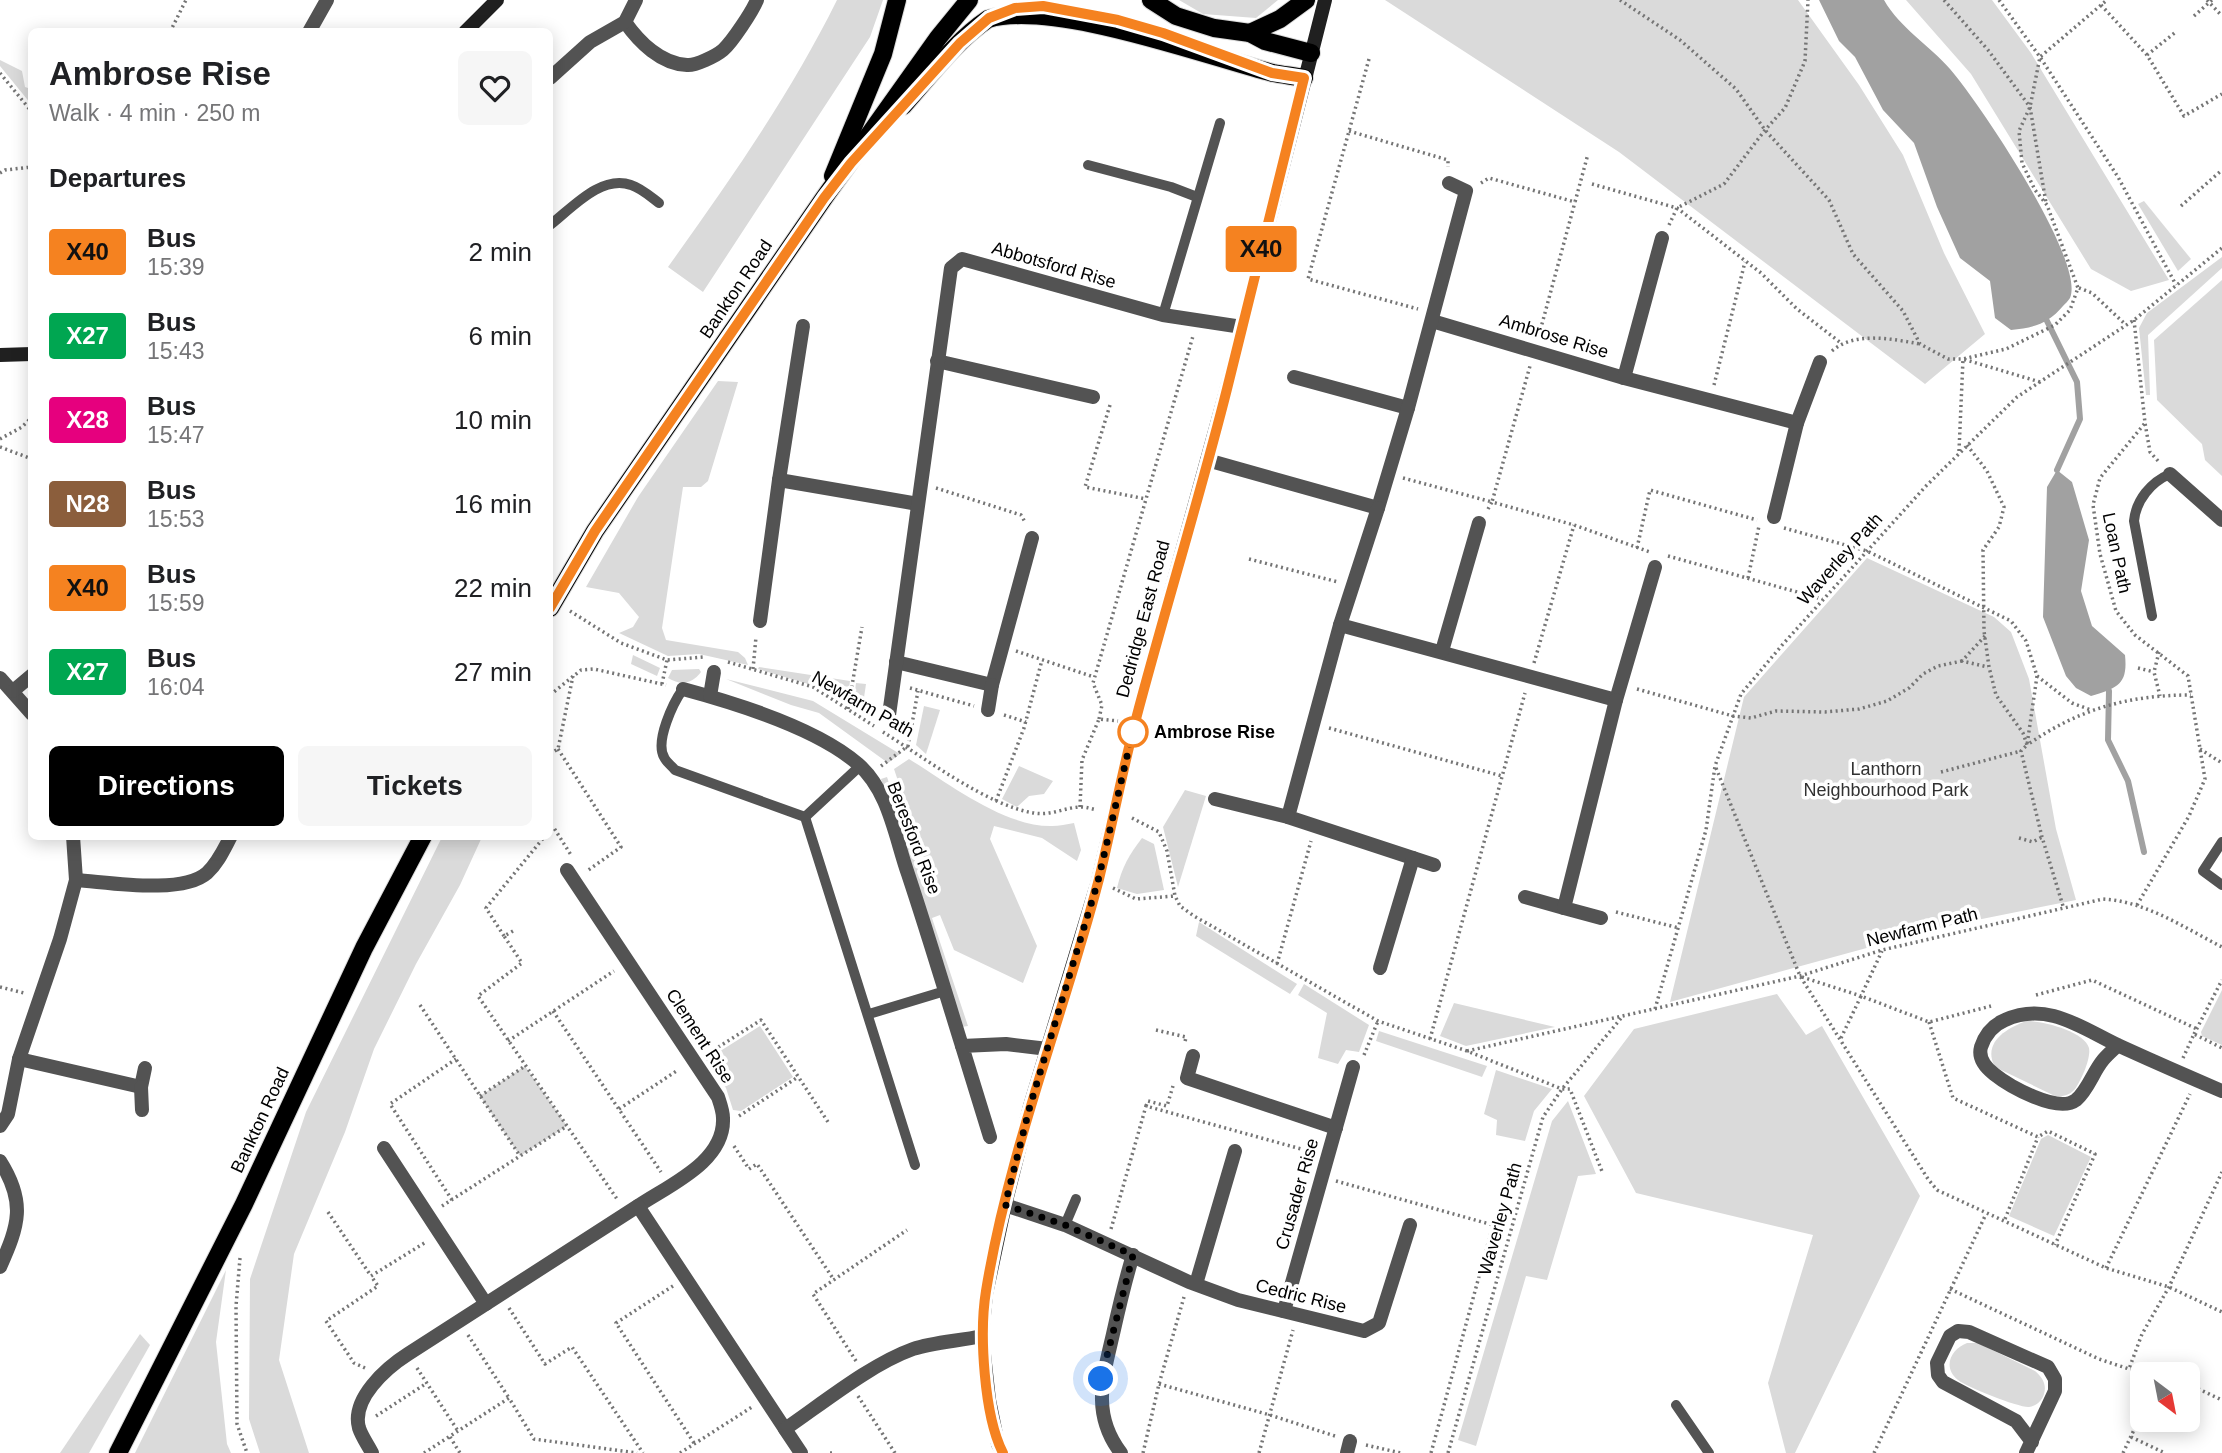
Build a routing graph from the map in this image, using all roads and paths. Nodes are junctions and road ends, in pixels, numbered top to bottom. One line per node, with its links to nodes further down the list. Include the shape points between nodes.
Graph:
1 (186, 0): 21 (path)
2 (327, 0): 22 (street)
3 (497, 0): 23 (street)
4 (636, 0): 20 (street)
5 (757, 0): 20 (street, via 723,50 689,66 651,51)
6 (897, 0): 48 (main road, via 883,54)
7 (969, 0): 40 (main road, Bankton Road)
8 (1152, 0): 25 (main road, via 1176,16)
9 (1306, 0): 25 (main road)
10 (1325, 0): 26 (street, Dedridge East Road)
11 (1620, 0): 37 (path, via 1680,40 1736,89)
12 (1808, 0): 37 (path, via 1805,61 1786,108)
13 (1944, 0): 35 (path)
14 (1999, 0): 28 (path)
15 (2107, 0): 17 (path)
16 (2209, 1): 18 (path); 19 (path)
17 (2101, 5): 27 (path); 28 (path)
18 (2194, 16)
19 (2222, 16)
20 (625, 22): 31 (street, via 590,42)
21 (172, 28)
22 (311, 28)
23 (469, 28)
24 (2178, 30): 27 (path)
25 (1250, 33): 26 (main road)
26 (1311, 53): 32 (street, Dedridge East Road)
27 (2147, 55): 33 (path, via 2184,116)
28 (2040, 57): 35 (path); 59 (path, via 2118,177)
29 (1369, 59): 38 (path)
30 (0, 73): 34 (path)
31 (553, 75)
32 (1304, 78): 40 (main road, via 1272,73 1118,20 1057,8 1015,8 989,18 960,43); 67 (street, Dedridge East Road)
33 (2222, 94)
34 (28, 107)
35 (2030, 107): 52 (path); 52 (path, via 2019,131 2022,163)
36 (1220, 123): 49 (lane)
37 (1765, 130): 54 (path, via 1724,184); 69 (path, via 1829,201 1853,254 1903,311)
38 (1349, 131): 45 (path, via 1448,160); 62 (path, via 1308,279)
39 (1588, 154): 50 (path)
40 (851, 163): 48 (main road, Bankton Road)
41 (1088, 165): 49 (lane)
42 (28, 167): 44 (path)
43 (2222, 170): 53 (path)
44 (0, 173)
45 (1449, 183): 47 (street)
46 (1592, 184): 54 (path)
47 (1466, 191): 50 (path, via 1489,178); 62 (street)
48 (824, 198): 112 (main road, Bankton Road, via 595,531)
49 (1197, 198): 61 (lane)
50 (1575, 202): 70 (path)
51 (659, 203): 55 (lane, via 631,184 617,183 597,188)
52 (2046, 205): 60 (path)
53 (2181, 206)
54 (1678, 208): 56 (path); 58 (path)
55 (553, 223)
56 (1662, 238): 77 (street, Ambrose Rise)
57 (2222, 248): 59 (path, Waverley Path)
58 (1745, 262): 68 (path); 80 (path)
59 (2176, 285): 63 (path, Waverley Path)
60 (2078, 288): 65 (path, via 2092,293); 73 (path, via 2070,310 2056,325 2006,349)
61 (1163, 315): 64 (street, Abbotsford Rise); 74 (street, Abbotsford Rise, via 962,259 951,268)
62 (1433, 317): 70 (street, Ambrose Rise); 81 (street)
63 (2134, 320): 65 (path, Waverley Path); 84 (path)
64 (1197, 321): 67 (street, Abbotsford Rise); 95 (path)
65 (2126, 325): 78 (path, Waverley Path)
66 (803, 326): 93 (street)
67 (1242, 327): 90 (street, Dedridge East Road)
68 (1841, 343): 69 (path, via 1881,337); 75 (path)
69 (1920, 344): 73 (path, via 1948,359)
70 (1534, 349): 77 (street, Ambrose Rise); 96 (path)
71 (28, 354): 72 (street)
72 (0, 355)
73 (1963, 359): 78 (path); 88 (path)
74 (937, 361): 79 (street); 94 (street, Abbotsford Rise)
75 (1820, 362): 83 (street)
76 (1294, 377): 81 (street)
77 (1625, 378): 80 (street, Ambrose Rise)
78 (2039, 382): 86 (path, Waverley Path)
79 (1093, 397): 95 (path, via 1110,403 1085,487)
80 (1711, 401): 83 (street, Ambrose Rise)
81 (1408, 408): 91 (street)
82 (28, 421): 85 (path)
83 (1797, 423): 99 (street)
84 (2145, 423): 92 (path, via 2150,452); 122 (path, Loan Path, via 2100,478 2093,505 2100,554 2116,611 2135,635)
85 (0, 439)
86 (1967, 445): 88 (path, Waverley Path); 113 (path, via 1987,471 2004,507 1999,527 1983,551)
87 (0, 447): 89 (path)
88 (1959, 453): 105 (path, Waverley Path)
89 (28, 458)
90 (1207, 460): 98 (street); 157 (street, Dedridge East Road)
91 (1388, 473): 96 (path); 98 (street)
92 (2169, 474): 100 (street); 115 (lane, via 2156,480 2135,508)
93 (779, 480): 97 (street); 116 (street)
94 (920, 484): 97 (street, Abbotsford Rise); 103 (path, via 1021,515)
95 (1146, 499): 134 (path)
96 (1492, 502): 101 (path); 102 (path)
97 (918, 504): 126 (street, Abbotsford Rise)
98 (1378, 508): 110 (street)
99 (1773, 520): 105 (path)
100 (2222, 520)
101 (1479, 523): 121 (street)
102 (1574, 525): 104 (path); 135 (path)
103 (1032, 538): 120 (street)
104 (1637, 548): 106 (path); 109 (path, via 1650,490 1761,521)
105 (1867, 551): 111 (path, Waverley Path); 113 (path)
106 (1650, 552)
107 (1249, 559): 110 (path, via 1336,580)
108 (1659, 561): 109 (path); 139 (street)
109 (1748, 578): 111 (path)
110 (1351, 593): 117 (street)
111 (1823, 599): 154 (path, Waverley Path, via 1741,694)
112 (553, 603)
113 (1982, 606): 119 (path); 133 (path, via 2011,621 2026,641)
114 (568, 610): 123 (path, Newfarm Path, via 621,643)
115 (2152, 616)
116 (761, 621): 130 (path)
117 (1340, 625): 121 (street); 158 (street)
118 (862, 627): 150 (path)
119 (1985, 636): 125 (path); 128 (path)
120 (1003, 647): 124 (path); 140 (street)
121 (1442, 651): 135 (street)
122 (2158, 652): 131 (path); 145 (path, Loan Path, via 2188,676)
123 (667, 660): 127 (path, Newfarm Path, via 702,657); 132 (path, via 662,684 594,669)
124 (1042, 660): 134 (path); 156 (path)
125 (1962, 661): 128 (path); 154 (path, via 1938,666 1887,701 1859,709 1776,711 1751,719)
126 (896, 662): 138 (street, Abbotsford Rise); 140 (street)
127 (713, 663): 130 (path, Newfarm Path); 146 (street)
128 (1989, 667): 159 (path, via 1996,695)
129 (2138, 668): 131 (path)
130 (753, 669): 150 (path, Newfarm Path, via 813,687)
131 (2154, 672): 147 (path)
132 (573, 676): 144 (path); 161 (path)
133 (2037, 676): 152 (path, via 2072,703); 159 (path)
134 (1094, 677): 155 (path, via 1102,705)
135 (1530, 677): 148 (street); 169 (path)
136 (0, 678): 143 (street)
137 (28, 678): 143 (street)
138 (893, 684): 142 (path); 153 (street, Abbotsford Rise)
139 (1621, 684): 148 (street); 154 (path)
140 (992, 685): 151 (street)
141 (683, 689): 146 (street, Beresford Rise); 174 (lane, via 660,743 675,770)
142 (918, 690): 151 (path); 160 (path)
143 (13, 691): 149 (street)
144 (553, 693)
145 (2191, 695): 147 (path); 162 (path, Loan Path)
146 (710, 696): 167 (street, Beresford Rise, via 813,734)
147 (2160, 696): 152 (path)
148 (1616, 700): 196 (street)
149 (28, 709)
150 (848, 709): 160 (path, Newfarm Path)
151 (988, 710): 156 (path)
152 (2092, 710): 159 (path)
153 (889, 715)
154 (1733, 716): 166 (path, Waverley Path)
155 (1099, 719): 157 (path); 172 (path, via 1083,760)
156 (1026, 722): 171 (path)
157 (1135, 722): 190 (street, Dedridge East Road)
158 (1312, 723): 169 (path); 175 (street)
159 (2027, 745): 163 (path)
160 (908, 746): 167 (path); 171 (path, Newfarm Path)
161 (558, 749): 164 (path); 188 (path, via 621,848)
162 (2200, 749): 165 (path); 194 (path, Loan Path, via 2205,779)
163 (2021, 751): 168 (path); 179 (path)
164 (553, 752)
165 (2222, 763)
166 (1715, 765): 198 (path, Waverley Path, via 1706,830); 206 (path)
167 (864, 770): 174 (lane); 209 (street, Beresford Rise, via 876,784 890,817)
168 (1941, 772)
169 (1502, 776): 219 (path)
170 (1215, 800): 175 (street)
171 (996, 801): 172 (path, Newfarm Path, via 1037,814)
172 (1080, 807): 173 (path, Newfarm Path)
173 (1100, 810)
174 (805, 817): 214 (lane)
175 (1288, 817): 177 (street)
176 (1132, 818): 192 (path, via 1159,832)
177 (1316, 825): 186 (street); 204 (path)
178 (553, 829): 188 (path, via 575,860)
179 (2042, 837): 180 (path, via 2033,842); 195 (path)
180 (2019, 838)
181 (74, 840): 189 (street)
182 (229, 840): 189 (street, via 216,864 189,883)
183 (421, 840): 307 (main road, Bankton Road)
184 (542, 840): 200 (path, via 486,908)
185 (2222, 842): 191 (lane, via 2203,871)
186 (1413, 858): 187 (street); 205 (street)
187 (1434, 865)
188 (570, 875): 203 (street, Clement Rise)
189 (76, 880): 210 (street)
190 (1098, 881): 192 (path, via 1136,899); 224 (street, Dedridge East Road)
191 (2222, 884)
192 (1175, 895): 204 (path, via 1180,906 1194,916)
193 (1525, 897): 196 (street)
194 (2137, 905): 195 (path, Newfarm Path, via 2103,899); 201 (path, Newfarm Path)
195 (2063, 906): 202 (path, Newfarm Path)
196 (1564, 908): 197 (street)
197 (1601, 918): 198 (path, via 1608,910)
198 (1679, 928): 212 (path, Waverley Path)
199 (513, 931): 200 (path)
200 (504, 936): 220 (path, via 522,963 478,996)
201 (2222, 947)
202 (1882, 950): 206 (path, Newfarm Path); 206 (path, via 1861,996)
203 (627, 962): 213 (path); 229 (street, Clement Rise)
204 (1278, 964): 216 (path)
205 (1380, 968)
206 (1800, 976): 212 (path, Newfarm Path); 268 (path, via 1928,1179 1937,1190)
207 (2222, 980): 218 (path)
208 (0, 987): 210 (path)
209 (945, 991): 214 (lane); 222 (street, Beresford Rise)
210 (40, 996): 227 (street)
211 (420, 1005): 228 (path)
212 (1656, 1009): 215 (path, Newfarm Path)
213 (553, 1011): 220 (path); 242 (path)
214 (869, 1014): 257 (lane)
215 (1623, 1016): 225 (path, Newfarm Path); 237 (path, Waverley Path)
216 (1378, 1021): 219 (path); 231 (path, via 1362,1061)
217 (1929, 1022): 249 (path, via 1954,1098)
218 (2194, 1034): 223 (path); 233 (path)
219 (1430, 1039): 225 (path)
220 (508, 1041): 230 (path)
221 (2118, 1045): 221 (street, via 2075,1100 2064,1105 2014,1087 1983,1063 1979,1051 1998,1023 2038,1013 2068,1020); 233 (street)
222 (962, 1046): 224 (street, via 1006,1044); 250 (street, Beresford Rise)
223 (2222, 1048)
224 (1048, 1049): 264 (street, Dedridge East Road)
225 (1467, 1051): 237 (path)
226 (1193, 1056): 248 (street, Crusader Rise, via 1187,1078)
227 (19, 1059): 236 (street); 246 (street, via 8,1114)
228 (456, 1059): 239 (path); 263 (path, via 390,1104)
229 (694, 1061): 234 (path, via 761,1020); 242 (path); 244 (street, Clement Rise, via 718,1097)
230 (525, 1066): 239 (path); 247 (path)
231 (1353, 1067): 248 (street, Crusader Rise)
232 (145, 1068): 236 (street)
233 (2177, 1072): 235 (street)
234 (798, 1077): 244 (path, via 736,1118); 245 (path)
235 (2197, 1080): 238 (street); 281 (path)
236 (141, 1087): 243 (street)
237 (1562, 1089): 259 (path, via 1570,1089); 265 (path, Waverley Path, via 1543,1117)
238 (2222, 1091)
239 (480, 1096): 254 (path)
240 (1159, 1104): 241 (path, via 1148,1101)
241 (1146, 1106): 255 (path); 276 (path)
242 (619, 1109): 261 (path)
243 (142, 1110)
244 (724, 1117): 251 (street)
245 (828, 1122)
246 (0, 1126)
247 (567, 1126): 254 (path); 266 (path)
248 (1336, 1128): 255 (street, Crusader Rise)
249 (2038, 1137): 270 (path); 277 (path, via 2048,1131 2095,1154)
250 (990, 1138)
251 (720, 1140): 261 (street, via 708,1157); 284 (path, via 732,1142 749,1169 757,1164)
252 (384, 1149): 269 (street)
253 (1235, 1151): 285 (street)
254 (520, 1156): 263 (path)
255 (1328, 1156): 260 (street, Crusader Rise)
256 (0, 1161): 280 (street, via 12,1179 18,1208 15,1234)
257 (915, 1165)
258 (2222, 1172): 286 (path)
259 (1602, 1174)
260 (1322, 1177): 273 (path); 291 (street, Crusader Rise)
261 (670, 1185): 266 (street)
262 (1076, 1199): 271 (lane)
263 (452, 1200): 269 (path)
264 (1005, 1205): 271 (street, Cedric Rise); 293 (street, Dedridge East Road)
265 (1517, 1209): 273 (path); 334 (path, Waverley Path)
266 (632, 1210): 283 (street); 288 (street)
267 (328, 1212): 282 (path)
268 (1986, 1214): 270 (path); 287 (path)
269 (428, 1215): 275 (street)
270 (2005, 1219): 277 (path)
271 (1065, 1225): 276 (street, Cedric Rise)
272 (1409, 1225): 291 (street, Cedric Rise, via 1379,1323 1364,1331)
273 (1493, 1225): 333 (path)
274 (907, 1230): 284 (path)
275 (440, 1234): 282 (path); 289 (street)
276 (1107, 1244): 279 (street, Cedric Rise)
277 (2055, 1245): 281 (path)
278 (240, 1255): 319 (path, via 237,1424)
279 (1133, 1255): 285 (street, Cedric Rise); 329 (street, via 1101,1379 1101,1410)
280 (0, 1267)
281 (2106, 1268): 286 (path)
282 (371, 1276): 296 (path, via 378,1286 326,1321 354,1363)
283 (684, 1278): 303 (street); 314 (path, via 616,1323)
284 (834, 1280): 297 (path, via 813,1294)
285 (1193, 1283): 291 (street, Cedric Rise); 299 (path)
286 (2169, 1287): 290 (path); 295 (path, via 2142,1334)
287 (1950, 1289): 295 (path); 336 (path)
288 (501, 1294): 289 (street); 324 (path, via 545,1364 572,1347)
289 (486, 1304): 292 (street)
290 (2222, 1312)
291 (1291, 1313): 306 (path)
292 (459, 1322): 294 (street); 302 (path)
293 (982, 1336): 297 (street, via 915,1348); 328 (street, Dedridge East Road, via 989,1400)
294 (408, 1354): 296 (street); 298 (path)
295 (2129, 1369)
296 (381, 1374): 308 (street, via 362,1401)
297 (865, 1376): 300 (street)
298 (427, 1383): 308 (path); 310 (path)
299 (1159, 1384): 306 (path); 330 (path)
300 (851, 1385): 309 (street); 327 (path)
301 (2200, 1390): 304 (path)
302 (509, 1398): 310 (path); 323 (path, via 534,1439)
303 (765, 1399): 309 (street); 314 (path)
304 (2222, 1400)
305 (1676, 1405): 335 (lane)
306 (1270, 1415): 315 (path); 331 (path)
307 (134, 1422): 317 (main road, Bankton Road); 318 (main road, Bankton Road)
308 (359, 1427): 320 (street)
309 (785, 1429): 326 (street)
310 (458, 1431): 312 (path)
311 (2133, 1432): 313 (path)
312 (450, 1437): 321 (path); 322 (path)
313 (2131, 1437): 337 (path); 338 (path)
314 (694, 1443): 325 (path)
315 (1349, 1447): 332 (path)
316 (2029, 1447): 316 (street, via 2016,1421 1938,1375 1937,1363 1950,1336 1969,1332 2048,1367 2055,1391)
317 (111, 1453)
318 (118, 1453)
319 (247, 1453)
320 (372, 1453)
321 (424, 1453)
322 (460, 1453)
323 (637, 1453)
324 (643, 1453)
325 (680, 1453)
326 (800, 1453)
327 (895, 1453)
328 (1003, 1453)
329 (1121, 1453)
330 (1143, 1453)
331 (1259, 1453)
332 (1401, 1453)
333 (1431, 1453)
334 (1448, 1453)
335 (1709, 1453)
336 (1874, 1453)
337 (2123, 1453)
338 (2165, 1453)

